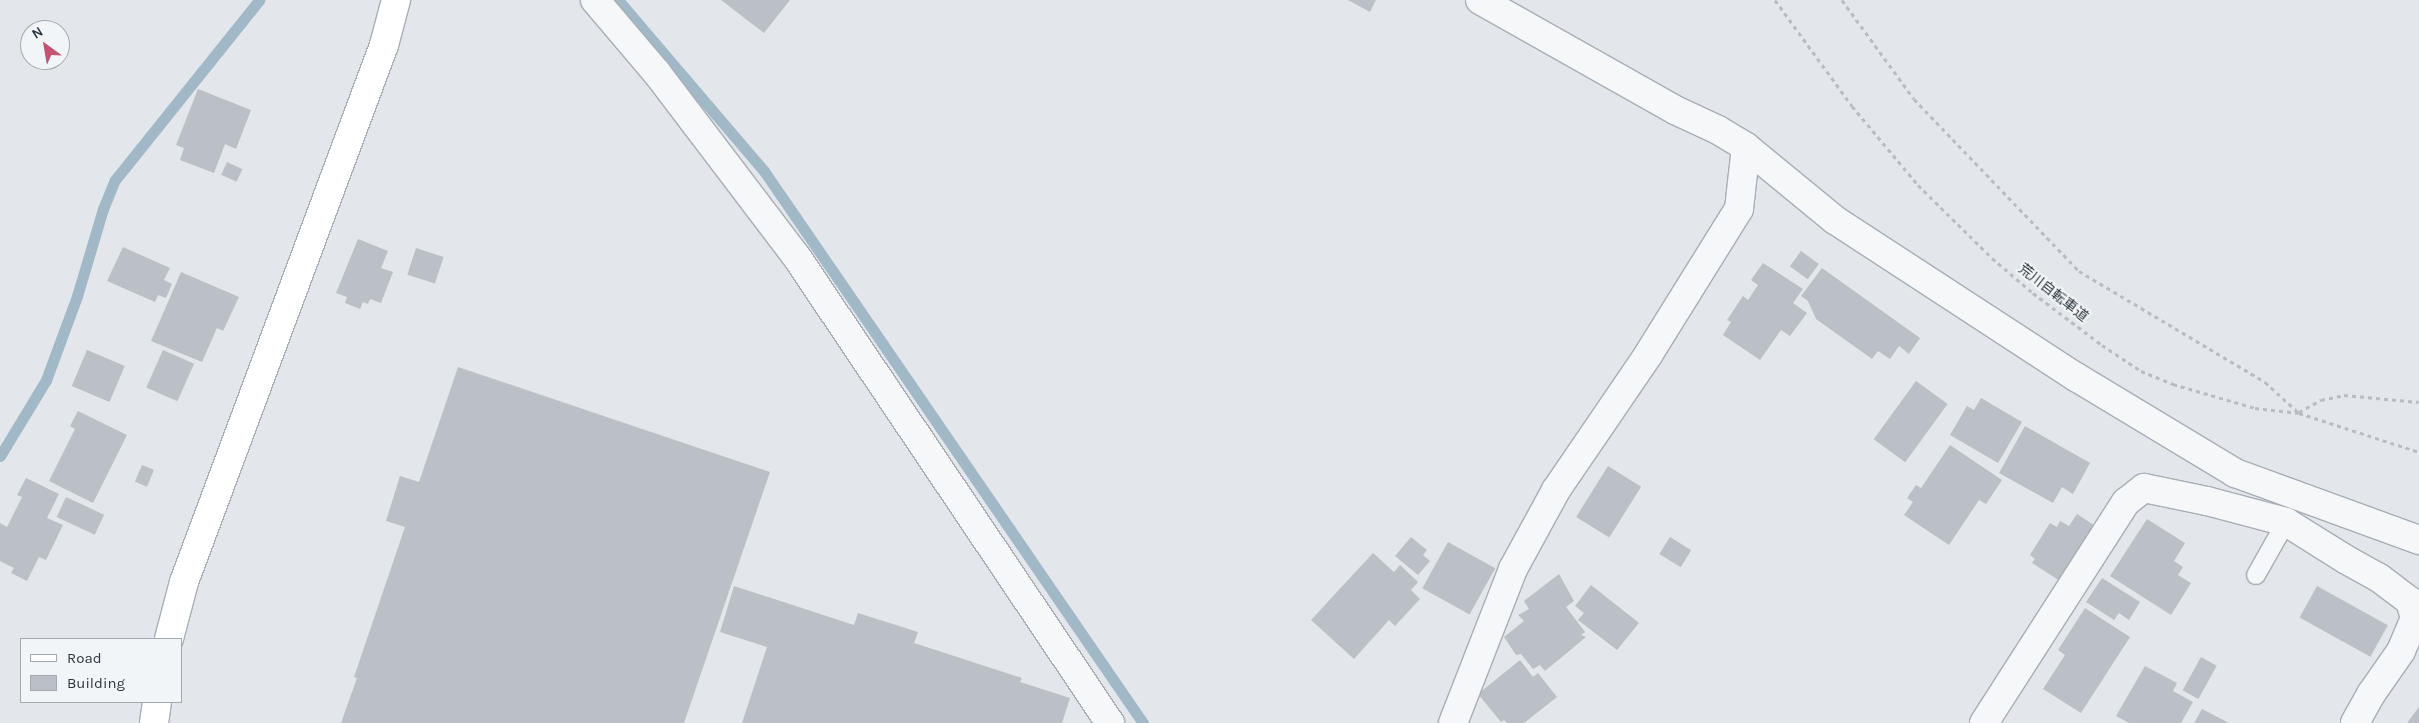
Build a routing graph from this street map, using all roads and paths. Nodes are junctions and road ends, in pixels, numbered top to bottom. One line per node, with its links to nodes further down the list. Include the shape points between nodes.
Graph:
1 (396, 0): 14 (street, via 384,45 184,582)
2 (595, 0): 17 (street, via 657,73 796,256)
3 (1480, 0): 6 (street)
4 (1775, 0): 8 (path, 荒川自転車道, via 1878,140 1952,220 2046,303 2102,345 2156,378 2254,408)
5 (1842, 0): 8 (path, via 1914,98 2079,272 2265,382)
6 (1746, 147): 10 (street, via 1835,220 2076,377 2235,473); 18 (street, via 1739,209 1648,355 1556,490 1513,569)
7 (2419, 402): 8 (path, via 2344,394 2321,400)
8 (2299, 413): 9 (path, 荒川自転車道)
9 (2419, 452)
10 (2300, 498): 11 (street); 12 (street)
11 (2286, 522): 13 (lane); 19 (street, via 2207,500 2144,488 2126,502); 20 (street, via 2378,577 2410,601 2415,618 2401,651)
12 (2419, 540)
13 (2256, 575)
14 (169, 638)
15 (157, 703): 16 (street)
16 (154, 723)
17 (1110, 723)
18 (1453, 723)
19 (1984, 723)
20 (2355, 723)

